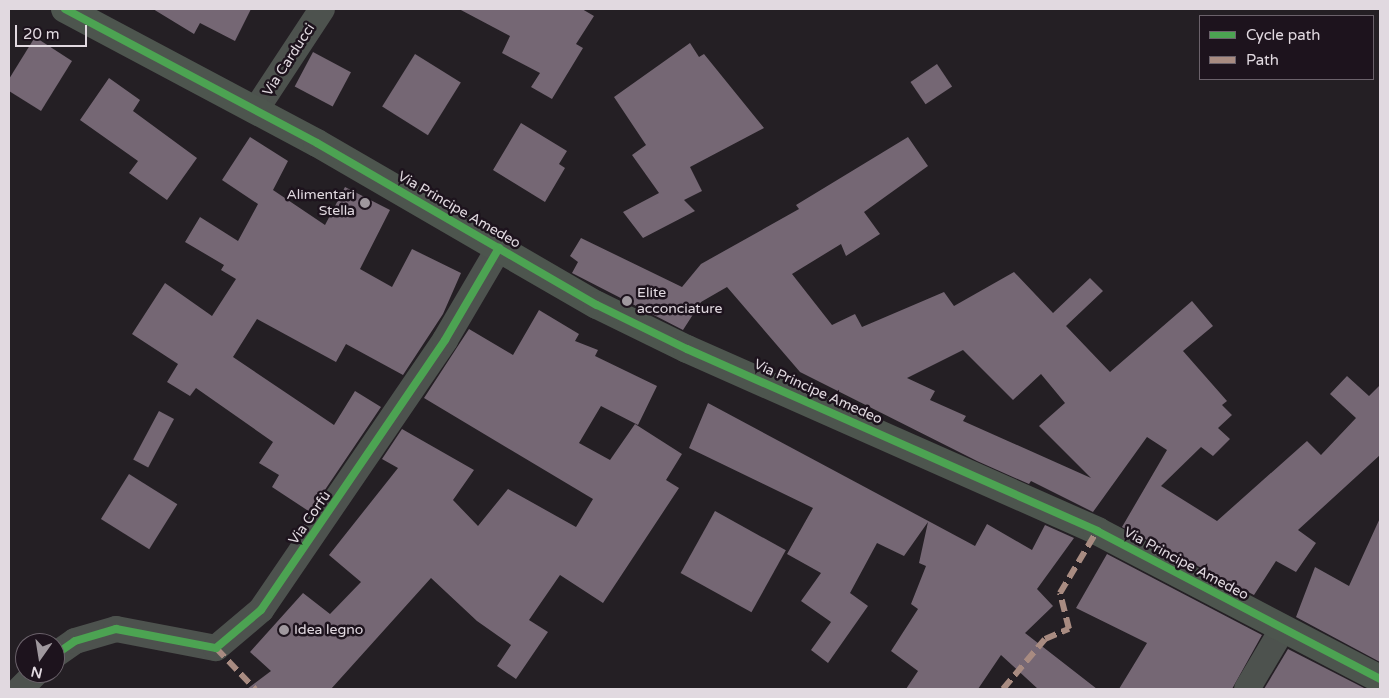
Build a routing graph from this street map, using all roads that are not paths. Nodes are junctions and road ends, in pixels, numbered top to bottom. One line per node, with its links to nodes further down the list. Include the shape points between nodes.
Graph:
1 (65, 9): 3 (street, Via Principe Amedeo)
2 (322, 9): 3 (street, Via Carducci)
3 (255, 111): 4 (street, Via Principe Amedeo)
4 (499, 248): 5 (street, Via Principe Amedeo, via 678,345 1096,531); 6 (street, Via Corfù, via 445,340 261,610 216,648 116,629 76,641)
5 (1282, 630): 7 (street, Via Principe Amedeo); 8 (street)
6 (65, 648)
7 (1380, 679)
8 (1247, 689)

